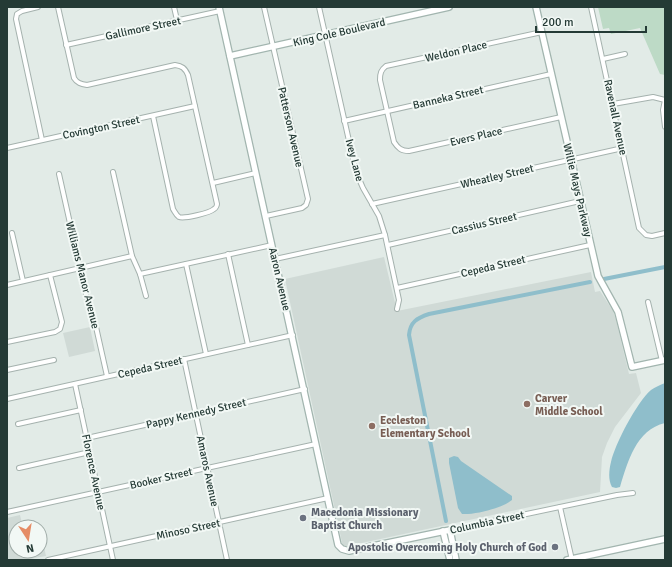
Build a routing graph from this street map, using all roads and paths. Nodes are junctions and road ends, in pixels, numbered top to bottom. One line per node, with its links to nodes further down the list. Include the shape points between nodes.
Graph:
1 (38, 7): 27 (street, via 17,14 16,25)
2 (58, 7): 13 (street)
3 (174, 7): 10 (street)
4 (264, 7): 14 (street, Patterson Avenue)
5 (319, 7): 12 (street, Ivey Lane)
6 (449, 7): 12 (street, King Cole Boulevard)
7 (536, 7): 11 (street, Willie Mays Parkway)
8 (591, 7): 17 (street, Ravenall Avenue)
9 (220, 9): 10 (street, Gallimore Street); 16 (street, Aaron Avenue)
10 (177, 20): 13 (street, Gallimore Street)
11 (542, 32): 18 (street, Willie Mays Parkway); 22 (street, Weldon Place, via 386,66 380,74 380,80)
12 (326, 35): 14 (street, King Cole Boulevard); 25 (street, Ivey Lane)
13 (66, 45): 21 (street, via 74,78 77,82 87,85 181,65 188,75)
14 (273, 46): 16 (street, King Cole Boulevard); 37 (street, Patterson Avenue, via 308,199 306,206 302,208)
15 (625, 54): 17 (street)
16 (230, 56): 32 (street, Aaron Avenue)
17 (603, 59): 20 (street, Ravenall Avenue)
18 (551, 74): 22 (street, Banneka Street); 24 (street, Willie Mays Parkway)
19 (665, 100): 20 (street, via 653,97); 26 (street)
20 (613, 104): 29 (street, Ravenall Avenue)
21 (195, 106): 23 (street, Covington Street); 34 (street)
22 (387, 111): 24 (street, Evers Place, via 394,142 402,151); 25 (street, Banneka Street)
23 (152, 116): 27 (street, Covington Street); 34 (street, via 176,214 185,218 215,209 217,204)
24 (561, 117): 30 (street, Willie Mays Parkway)
25 (344, 121): 36 (street, Ivey Lane, via 356,172)
26 (665, 127)
27 (42, 140): 28 (street, Covington Street)
28 (7, 148)
29 (623, 148): 30 (street, Wheatley Street); 39 (street, Ravenall Avenue, via 639,228 646,235)
30 (571, 159): 35 (street, Willie Mays Parkway); 36 (street, Wheatley Street)
31 (113, 172): 45 (street)
32 (256, 173): 34 (street); 37 (street, Aaron Avenue)
33 (59, 174): 48 (street, Williams Manor Avenue)
34 (213, 183)
35 (580, 201): 42 (street, Willie Mays Parkway); 43 (street, Cassius Street)
36 (372, 204): 40 (street, Ivey Lane)
37 (266, 216): 41 (street, Aaron Avenue)
38 (12, 233): 51 (street)
39 (665, 233)
40 (385, 235): 43 (street, Ivey Lane); 46 (street)
41 (272, 244): 44 (street); 46 (street, Aaron Avenue)
42 (590, 244): 53 (street, Cepeda Street); 63 (street, Willie Mays Parkway, via 599,280 618,312 632,367)
43 (388, 245): 53 (street, Ivey Lane)
44 (228, 254): 47 (street); 59 (street)
45 (132, 256): 48 (street); 49 (street)
46 (276, 259): 57 (street, Aaron Avenue)
47 (186, 264): 49 (street); 60 (street)
48 (80, 268): 50 (street); 65 (street, Williams Manor Avenue)
49 (140, 274): 54 (street)
50 (50, 275): 51 (street); 58 (street, via 62,322 60,329)
51 (23, 281): 52 (street)
52 (7, 285)
53 (397, 288): 56 (street, Ivey Lane)
54 (146, 296)
55 (648, 302): 63 (street)
56 (397, 309)
57 (293, 335): 59 (street, Cepeda Street); 67 (street, Aaron Avenue)
58 (7, 342)
59 (248, 345): 60 (street, Cepeda Street)
60 (206, 354): 61 (street, Cepeda Street)
61 (184, 359): 65 (street, Cepeda Street); 70 (street, Amaros Avenue)
62 (54, 360): 64 (street)
63 (664, 360)
64 (7, 370)
65 (107, 376): 66 (street, Cepeda Street)
66 (75, 384): 68 (street, Cepeda Street); 69 (street, Florence Avenue)
67 (304, 389): 70 (street, Pappy Kennedy Street); 73 (street, Aaron Avenue)
68 (7, 399)
69 (81, 410): 71 (street); 72 (street, Florence Avenue)
70 (196, 413): 72 (street, Pappy Kennedy Street); 75 (street, Amaros Avenue)
71 (18, 424)
72 (87, 438): 74 (street, Florence Avenue)
73 (316, 444): 75 (street, Booker Street); 79 (street, Aaron Avenue)
74 (90, 452): 76 (street); 77 (street, Florence Avenue)
75 (207, 467): 77 (street, Booker Street); 82 (street, Amaros Avenue)
76 (19, 468)
77 (98, 492): 81 (street, Booker Street); 86 (street, Florence Avenue)
78 (633, 493): 80 (street, Columbia Street)
79 (328, 498): 82 (street, Minoso Street); 87 (street, Aaron Avenue, via 338,545)
80 (560, 507): 83 (street, Columbia Street); 93 (street)
81 (7, 512)
82 (219, 523): 86 (street, Minoso Street); 90 (street, Amaros Avenue)
83 (450, 530): 84 (street, Columbia Street); 92 (street)
84 (444, 531): 87 (street, Columbia Street, via 349,551); 91 (street)
85 (665, 539): 93 (street)
86 (110, 546): 88 (street, Minoso Street); 89 (street, Florence Avenue)
87 (342, 549)
88 (48, 560)
89 (113, 560)
90 (227, 560)
91 (450, 560)
92 (456, 560)
93 (570, 560)

